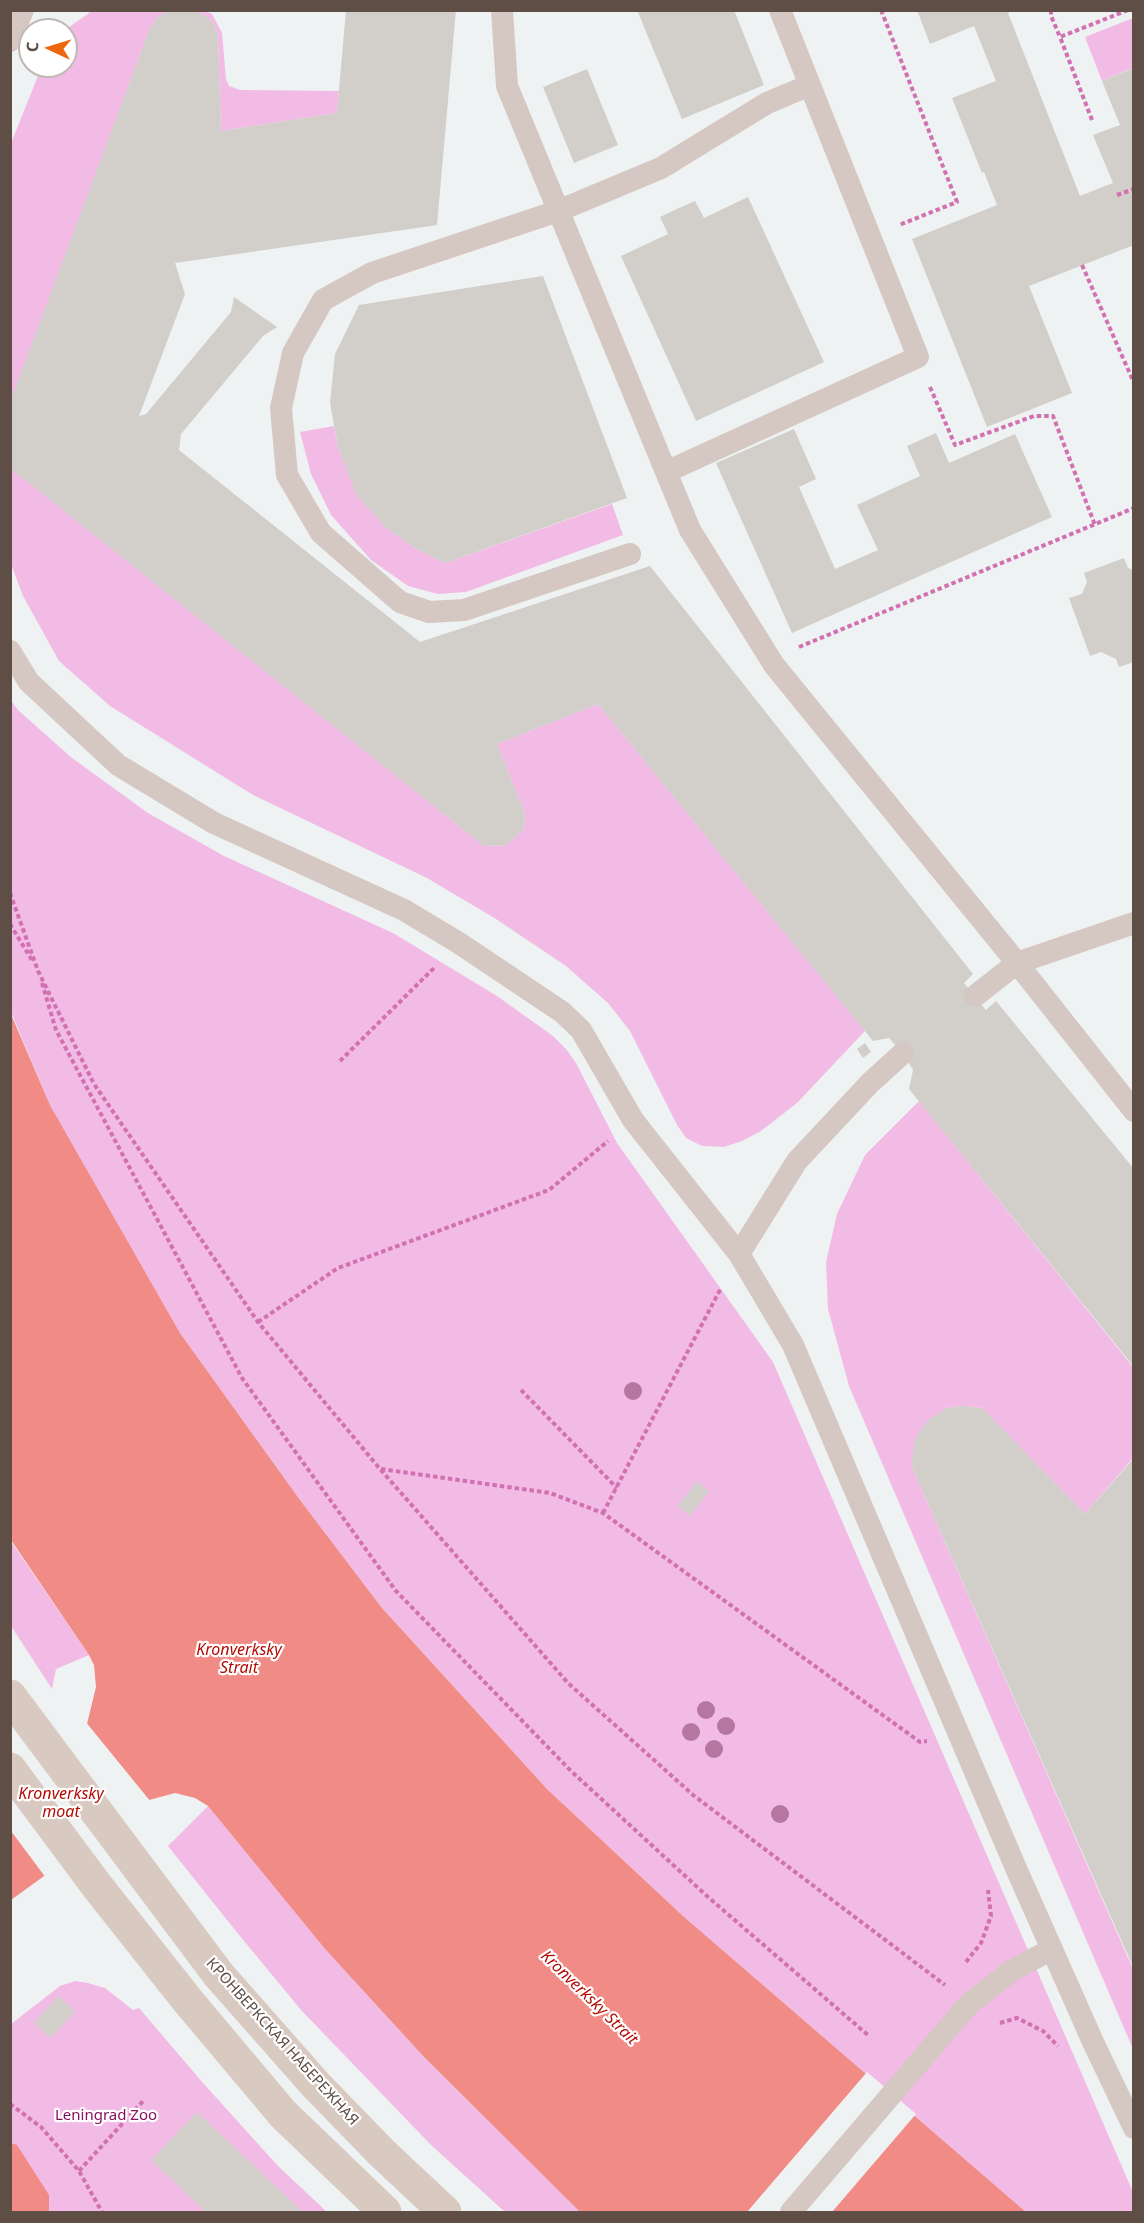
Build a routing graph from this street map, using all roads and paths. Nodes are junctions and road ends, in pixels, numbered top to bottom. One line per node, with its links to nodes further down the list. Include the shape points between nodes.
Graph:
1 (23, 10): 8 (lane)
2 (502, 10): 13 (lane, via 507,86)
3 (780, 10): 9 (lane)
4 (881, 10): 14 (path, via 957,202)
5 (1052, 10): 7 (path)
6 (1128, 10): 7 (path)
7 (1060, 38): 10 (path)
8 (10, 41)
9 (810, 85): 13 (lane, via 767,103 661,168); 14 (lane)
10 (1092, 120)
11 (1134, 189): 12 (path)
12 (1117, 195)
13 (558, 211): 18 (lane); 21 (lane, via 372,273 322,300 293,352 283,397 287,475 321,533 400,602 429,612 464,610)
14 (870, 237): 16 (lane)
15 (1082, 265): 17 (path)
16 (918, 357): 18 (lane); 20 (path, via 955,446 1034,416 1053,416)
17 (1134, 383)
18 (666, 471): 28 (lane, via 690,530 774,665)
19 (1134, 508): 20 (path)
20 (1095, 525): 22 (path)
21 (630, 554)
22 (796, 648)
23 (10, 651): 27 (lane, via 29,682 118,765 214,823 404,910)
24 (10, 893): 29 (path)
25 (1134, 923): 28 (lane)
26 (10, 924): 29 (path)
27 (459, 944): 32 (path); 35 (lane, via 562,1012 580,1030 633,1120)
28 (1017, 963): 30 (lane); 33 (lane)
29 (38, 971): 37 (path, via 94,1084); 48 (path, via 56,1030 242,1378 396,1591 571,1772)
30 (975, 996)
31 (903, 1053): 35 (lane, via 797,1161)
32 (340, 1061)
33 (1134, 1111)
34 (610, 1138): 37 (path, via 549,1190 338,1268)
35 (739, 1254): 45 (lane, via 793,1345)
36 (716, 1300): 40 (path)
37 (258, 1322): 39 (path)
38 (520, 1390): 40 (path)
39 (380, 1469): 41 (path, via 550,1493); 46 (path, via 577,1691 693,1795)
40 (617, 1488): 41 (path)
41 (603, 1513): 43 (path, via 920,1742)
42 (17, 1706): 56 (main road, КРОНВЕРКСКАЯ НАБЕРЕЖНАЯ, via 218,1974 315,2084)
43 (933, 1740)
44 (10, 1769): 55 (main road, via 97,1886 283,2114)
45 (1052, 1949): 52 (lane); 57 (lane, via 1011,1971 968,2005)
46 (947, 1987)
47 (994, 2025): 49 (path, via 1017,2018 1043,2031)
48 (869, 2036)
49 (1059, 2047)
50 (144, 2100): 53 (path)
51 (10, 2104): 53 (path, via 41,2127)
52 (1131, 2116)
53 (79, 2171): 54 (path)
54 (102, 2212)
55 (385, 2212)
56 (445, 2212)
57 (791, 2212)

